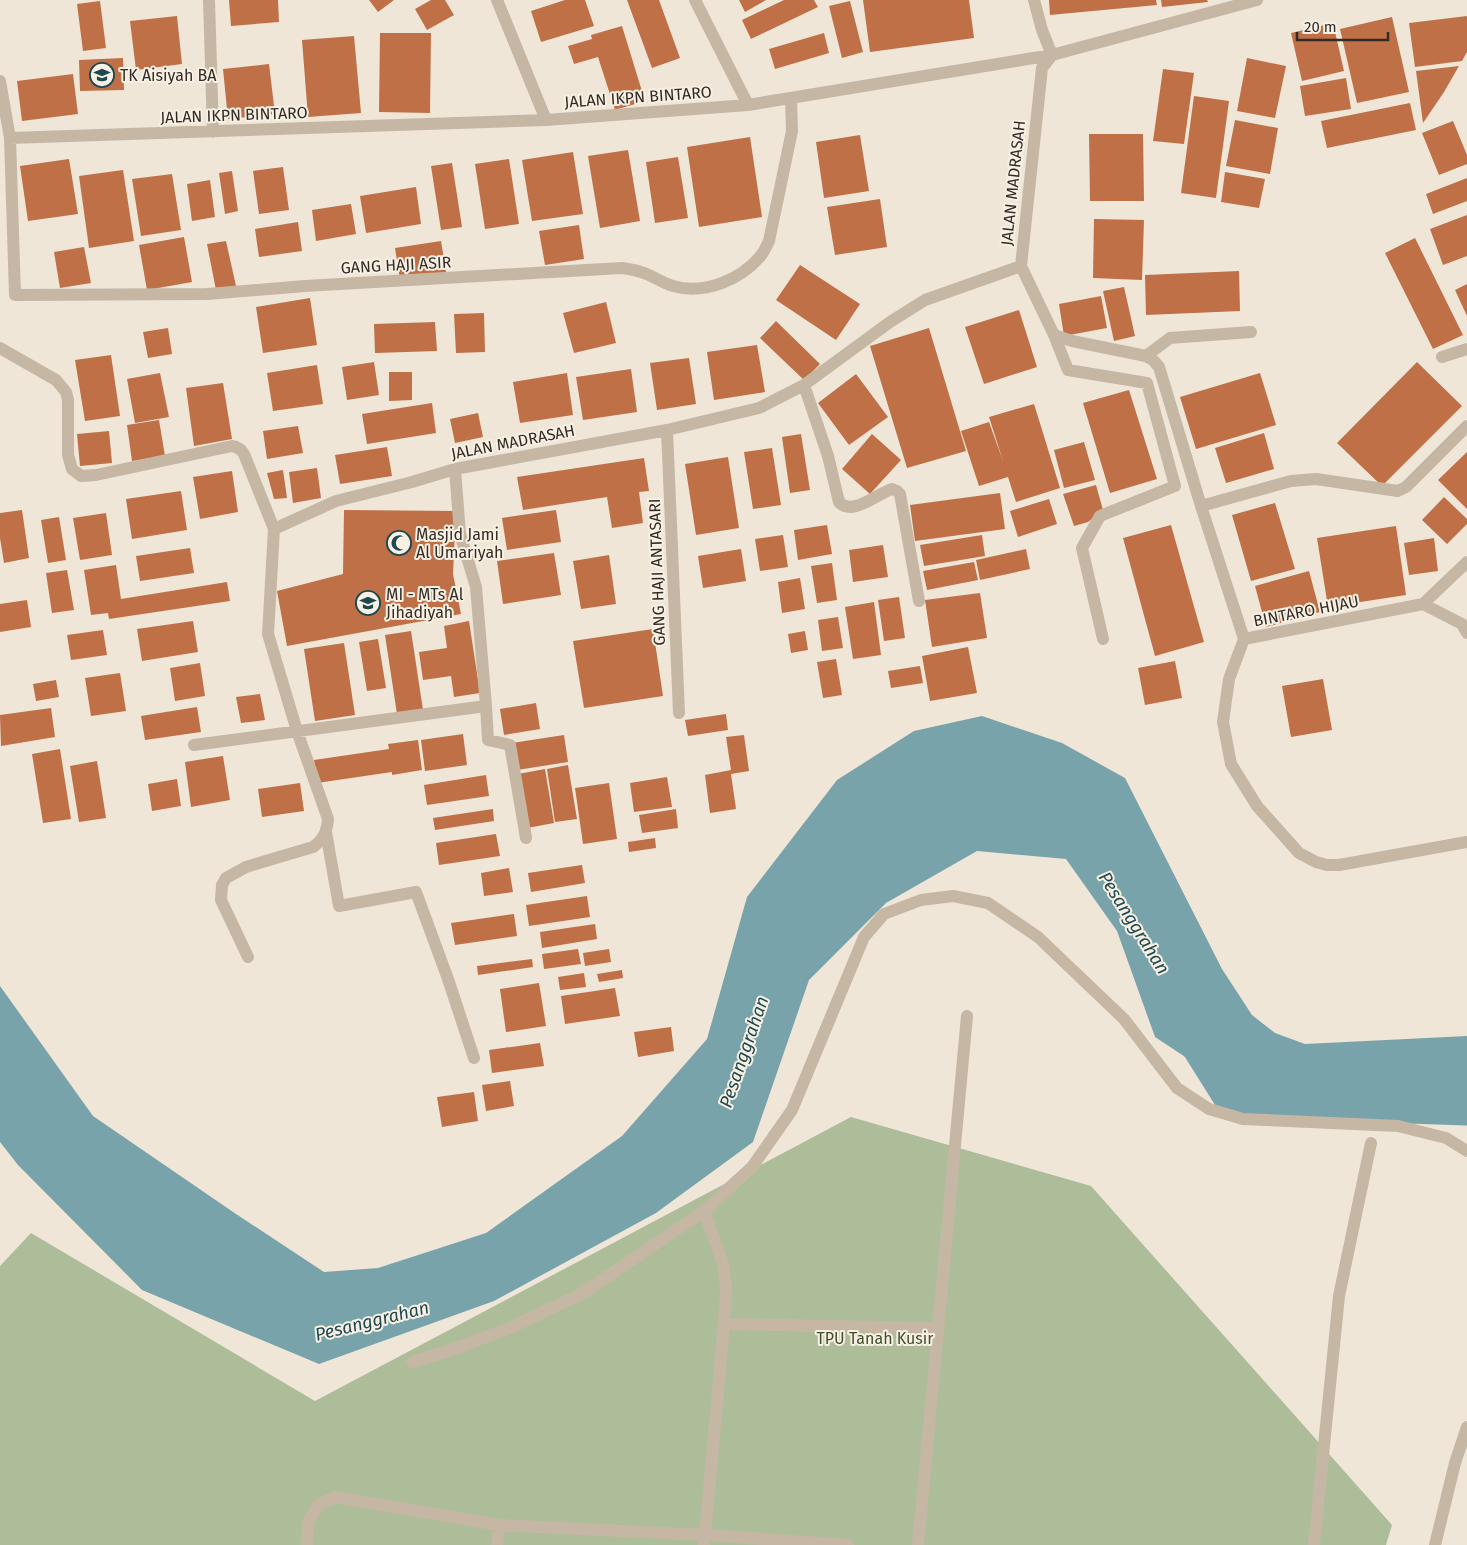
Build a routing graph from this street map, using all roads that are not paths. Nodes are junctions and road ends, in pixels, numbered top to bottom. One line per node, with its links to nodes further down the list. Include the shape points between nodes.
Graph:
1 (209, 0): 11 (street)
2 (497, 0): 10 (street)
3 (695, 0): 9 (street)
4 (1034, 0): 6 (street)
5 (1257, 0): 6 (street, JALAN IKPN BINTARO)
6 (1052, 55): 8 (street, JALAN IKPN BINTARO); 13 (street, JALAN MADRASAH, via 1042,68)
7 (0, 81): 12 (street)
8 (792, 99): 9 (street, JALAN IKPN BINTARO); 12 (street, GANG HAJI ASIR, via 792,131 770,241 748,269 730,280 692,289 673,286 642,272 622,268 207,294 15,295)
9 (748, 105): 10 (street, JALAN IKPN BINTARO)
10 (546, 120): 11 (street, JALAN IKPN BINTARO)
11 (213, 132): 12 (street, JALAN IKPN BINTARO)
12 (10, 138)
13 (1021, 266): 15 (street); 20 (street, JALAN MADRASAH, via 925,300)
14 (1251, 332): 18 (street, via 1170,338)
15 (1054, 335): 18 (street); 30 (street, via 1068,370 1147,383 1175,486 1100,516 1082,548)
16 (0, 348): 25 (street, via 56,380 66,392 68,455 72,469 81,476 237,447 244,454)
17 (1467, 349): 19 (street)
18 (1146, 356): 24 (street, BINTARO HIJAU, via 1159,367)
19 (1442, 357)
20 (804, 385): 22 (street, JALAN MADRASAH, via 759,408); 27 (street, via 842,506 857,506 892,489 900,494)
21 (1467, 426): 24 (street, via 1406,487 1398,491 1304,479)
22 (667, 430): 23 (street, JALAN MADRASAH); 33 (street, GANG HAJI ANTASARI)
23 (454, 469): 25 (street, JALAN MADRASAH, via 336,501); 32 (street, via 460,534 476,587)
24 (1201, 506): 31 (street, BINTARO HIJAU)
25 (274, 529): 34 (street, via 268,634)
26 (1467, 562): 28 (street)
27 (919, 600)
28 (1423, 604): 29 (street, via 1462,624); 31 (street, BINTARO HIJAU)
29 (1467, 633)
30 (1102, 639)
31 (1244, 639): 38 (street, via 1229,679 1223,722 1230,764 1257,806 1299,853 1316,862 1339,865)
32 (486, 706): 34 (street); 37 (street, via 488,740 510,745)
33 (679, 713)
34 (297, 731): 35 (street); 36 (street, via 328,819)
35 (194, 745)
36 (326, 832): 39 (street, via 313,847 246,867 226,878 221,900); 41 (street, via 339,906 416,892)
37 (526, 838)
38 (1467, 842)
39 (248, 957)
40 (966, 1016): 46 (street)
41 (474, 1058)
42 (1371, 1143): 55 (street, via 1339,1296)
43 (1467, 1151): 44 (street, via 1446,1138 1398,1126 1243,1119 1209,1109 1177,1088 1124,1020 1038,937 988,902 953,896 921,900 884,914 864,937 792,1110 752,1167)
44 (704, 1211): 45 (street, via 723,1264 726,1289); 47 (street, via 583,1293 510,1328)
45 (724, 1324): 46 (street); 50 (street)
46 (937, 1328): 54 (street)
47 (412, 1362)
48 (1467, 1427): 56 (street)
49 (499, 1525): 50 (street); 51 (street, via 335,1497 318,1505 308,1522); 52 (street)
50 (704, 1540): 53 (street)
51 (307, 1545)
52 (497, 1545)
53 (848, 1545)
54 (918, 1545)
55 (1314, 1545)
56 (1435, 1545)

